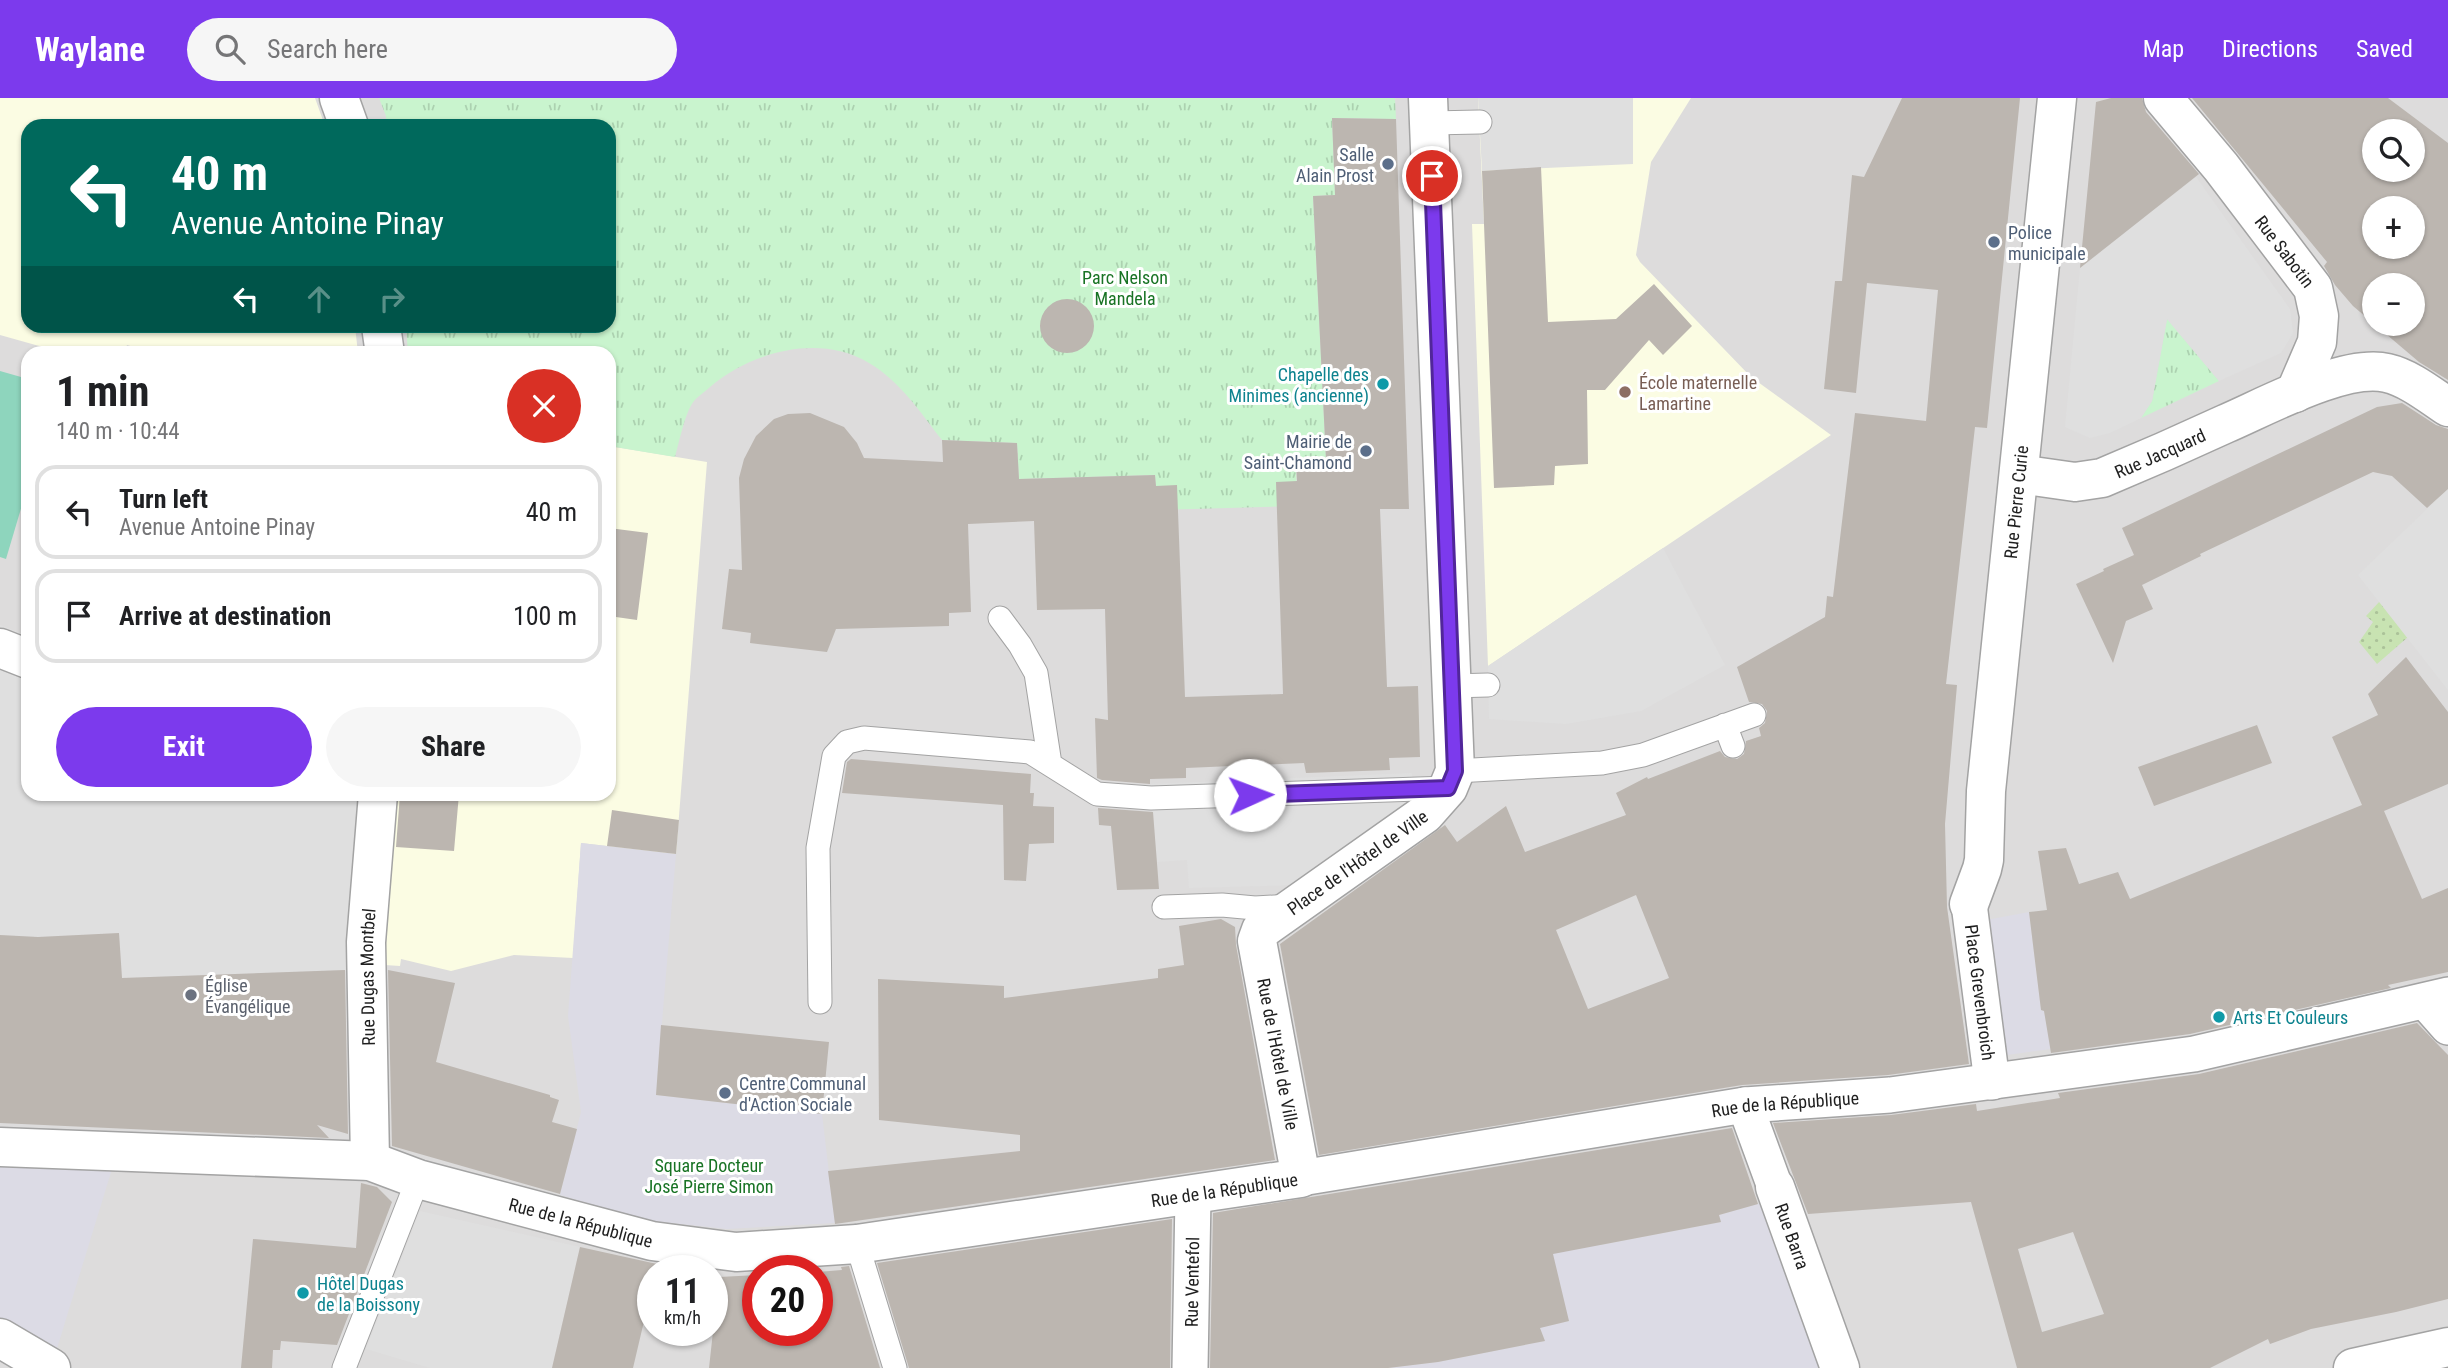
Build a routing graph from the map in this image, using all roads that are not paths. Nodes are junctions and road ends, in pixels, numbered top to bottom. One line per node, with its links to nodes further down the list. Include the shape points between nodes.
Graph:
1 (338, 98): 5 (street)
2 (2057, 98): 9 (street, Rue Pierre Curie)
3 (2163, 98): 7 (street, Rue Sabotin, via 2313,288 2319,316 2317,342)
4 (1429, 111): 6 (lane); 15 (street, via 1470,686)
5 (346, 119)
6 (1480, 122)
7 (2295, 393): 8 (street, via 2361,372 2388,373); 9 (street, Rue Jacquard, via 2102,478 2075,482)
8 (2448, 407)
9 (2019, 474): 17 (street, Rue Pierre Curie, via 1982,869)
10 (999, 618): 14 (lane, via 1036,673)
11 (0, 648): 12 (street)
12 (21, 656)
13 (1754, 715): 15 (lane, via 1729,736 1643,755)
14 (1050, 764): 15 (lane, via 1097,794 1151,798); 21 (lane, via 1030,752 864,738 847,742 834,756 818,848)
15 (1451, 780): 18 (street, Place de l'Hôtel de Ville, via 1425,814)
16 (377, 801): 26 (street, Rue Dugas Montbel, via 366,942)
17 (1969, 904): 23 (street, Place Grevenbroich)
18 (1294, 906): 19 (lane); 20 (street, Place de l'Hôtel de Ville)
19 (1164, 907)
20 (1261, 930): 27 (street, Rue de l'Hôtel de Ville, via 1257,941)
21 (820, 1002)
22 (2441, 1008): 23 (street, Rue de la République, via 2194,1054)
23 (1992, 1082): 24 (street, Rue de la République)
24 (1745, 1105): 27 (street, Rue de la République); 29 (street, Rue Barra)
25 (0, 1147): 26 (street, Rue de la République)
26 (370, 1161): 28 (street, Rue de la République)
27 (1301, 1178): 30 (street, Rue de la République)
28 (418, 1179): 31 (street, Rue de la République, via 652,1241 736,1252); 35 (lane)
29 (1775, 1187): 38 (street, Rue Barra)
30 (1193, 1196): 31 (street, Rue de la République); 37 (street, Rue Ventefol)
31 (857, 1244): 36 (lane)
32 (0, 1338): 34 (street)
33 (2448, 1348): 39 (street)
34 (51, 1368)
35 (344, 1368)
36 (895, 1368)
37 (1191, 1368)
38 (1840, 1368)
39 (2353, 1368)

